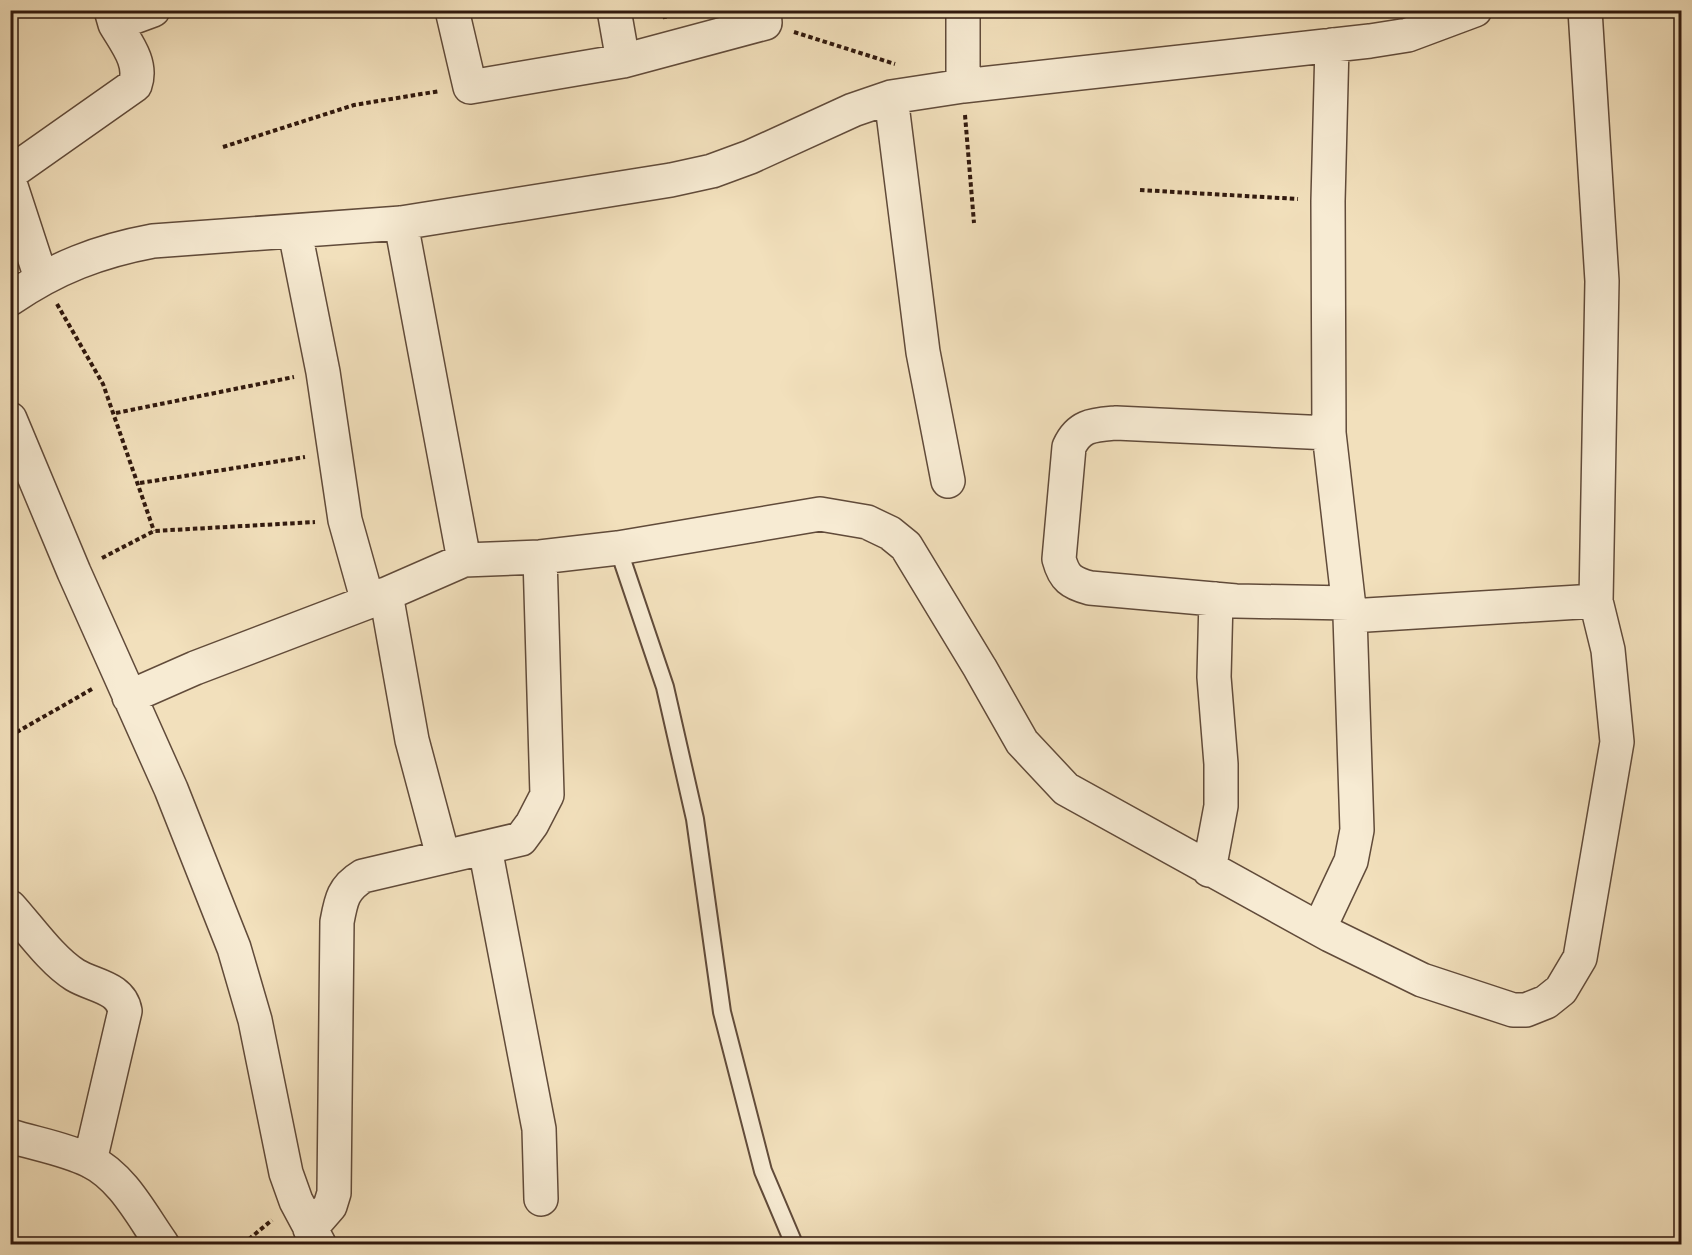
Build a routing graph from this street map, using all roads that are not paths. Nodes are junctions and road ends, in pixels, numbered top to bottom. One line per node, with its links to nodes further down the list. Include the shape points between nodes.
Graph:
1 (153, 10): 7 (street)
2 (452, 10): 10 (street, via 470,87)
3 (614, 10): 10 (street)
4 (963, 10): 11 (street)
5 (1475, 10): 9 (street, via 1408,34)
6 (1586, 10): 27 (street, via 1602,281)
7 (113, 17): 13 (street, via 137,65 135,85)
8 (764, 17): 10 (street)
9 (1332, 45): 11 (street); 20 (street)
10 (623, 61)
11 (963, 86): 12 (street)
12 (891, 97): 15 (street, via 712,171); 21 (street, via 923,352)
13 (10, 173)
14 (10, 183): 17 (street)
15 (400, 223): 16 (street); 24 (street)
16 (295, 232): 17 (street, via 114,248); 25 (street, via 323,372 345,520)
17 (41, 278): 18 (street)
18 (10, 299)
19 (10, 420): 29 (street)
20 (1329, 433): 26 (street, via 1116,423 1087,426 1074,436 1069,447 1059,559 1063,573 1073,583 1090,588); 28 (street)
21 (948, 482)
22 (618, 548): 23 (street); 32 (street, via 820,514 867,522 890,534 906,546 925,574 1022,742 1066,789); 40 (lane, via 668,698 695,819 722,1012 764,1171)
23 (540, 557): 24 (street); 30 (street, via 547,795 521,839)
24 (464, 560): 25 (street)
25 (377, 598): 29 (street, via 195,668); 31 (street)
26 (1216, 599): 28 (street); 32 (street, via 1214,677 1221,806)
27 (1596, 601): 28 (street); 34 (street, via 1608,650 1617,742 1580,958 1562,990 1546,1002 1526,1010 1513,1010 1422,980)
28 (1349, 609): 34 (street, via 1357,831 1351,861)
29 (124, 686): 38 (street, via 171,789 234,948 255,1020 286,1173)
30 (485, 848): 31 (street); 37 (street, via 539,1129)
31 (443, 856): 38 (street, via 363,876 349,885 342,896 337,922 334,1193)
32 (1209, 870): 34 (street)
33 (10, 908): 36 (street, via 73,974 111,990 123,1002)
34 (1319, 929)
35 (10, 1136): 36 (street)
36 (90, 1161): 39 (street, via 120,1185)
37 (541, 1199)
38 (314, 1237)
39 (162, 1245)
40 (794, 1245)

